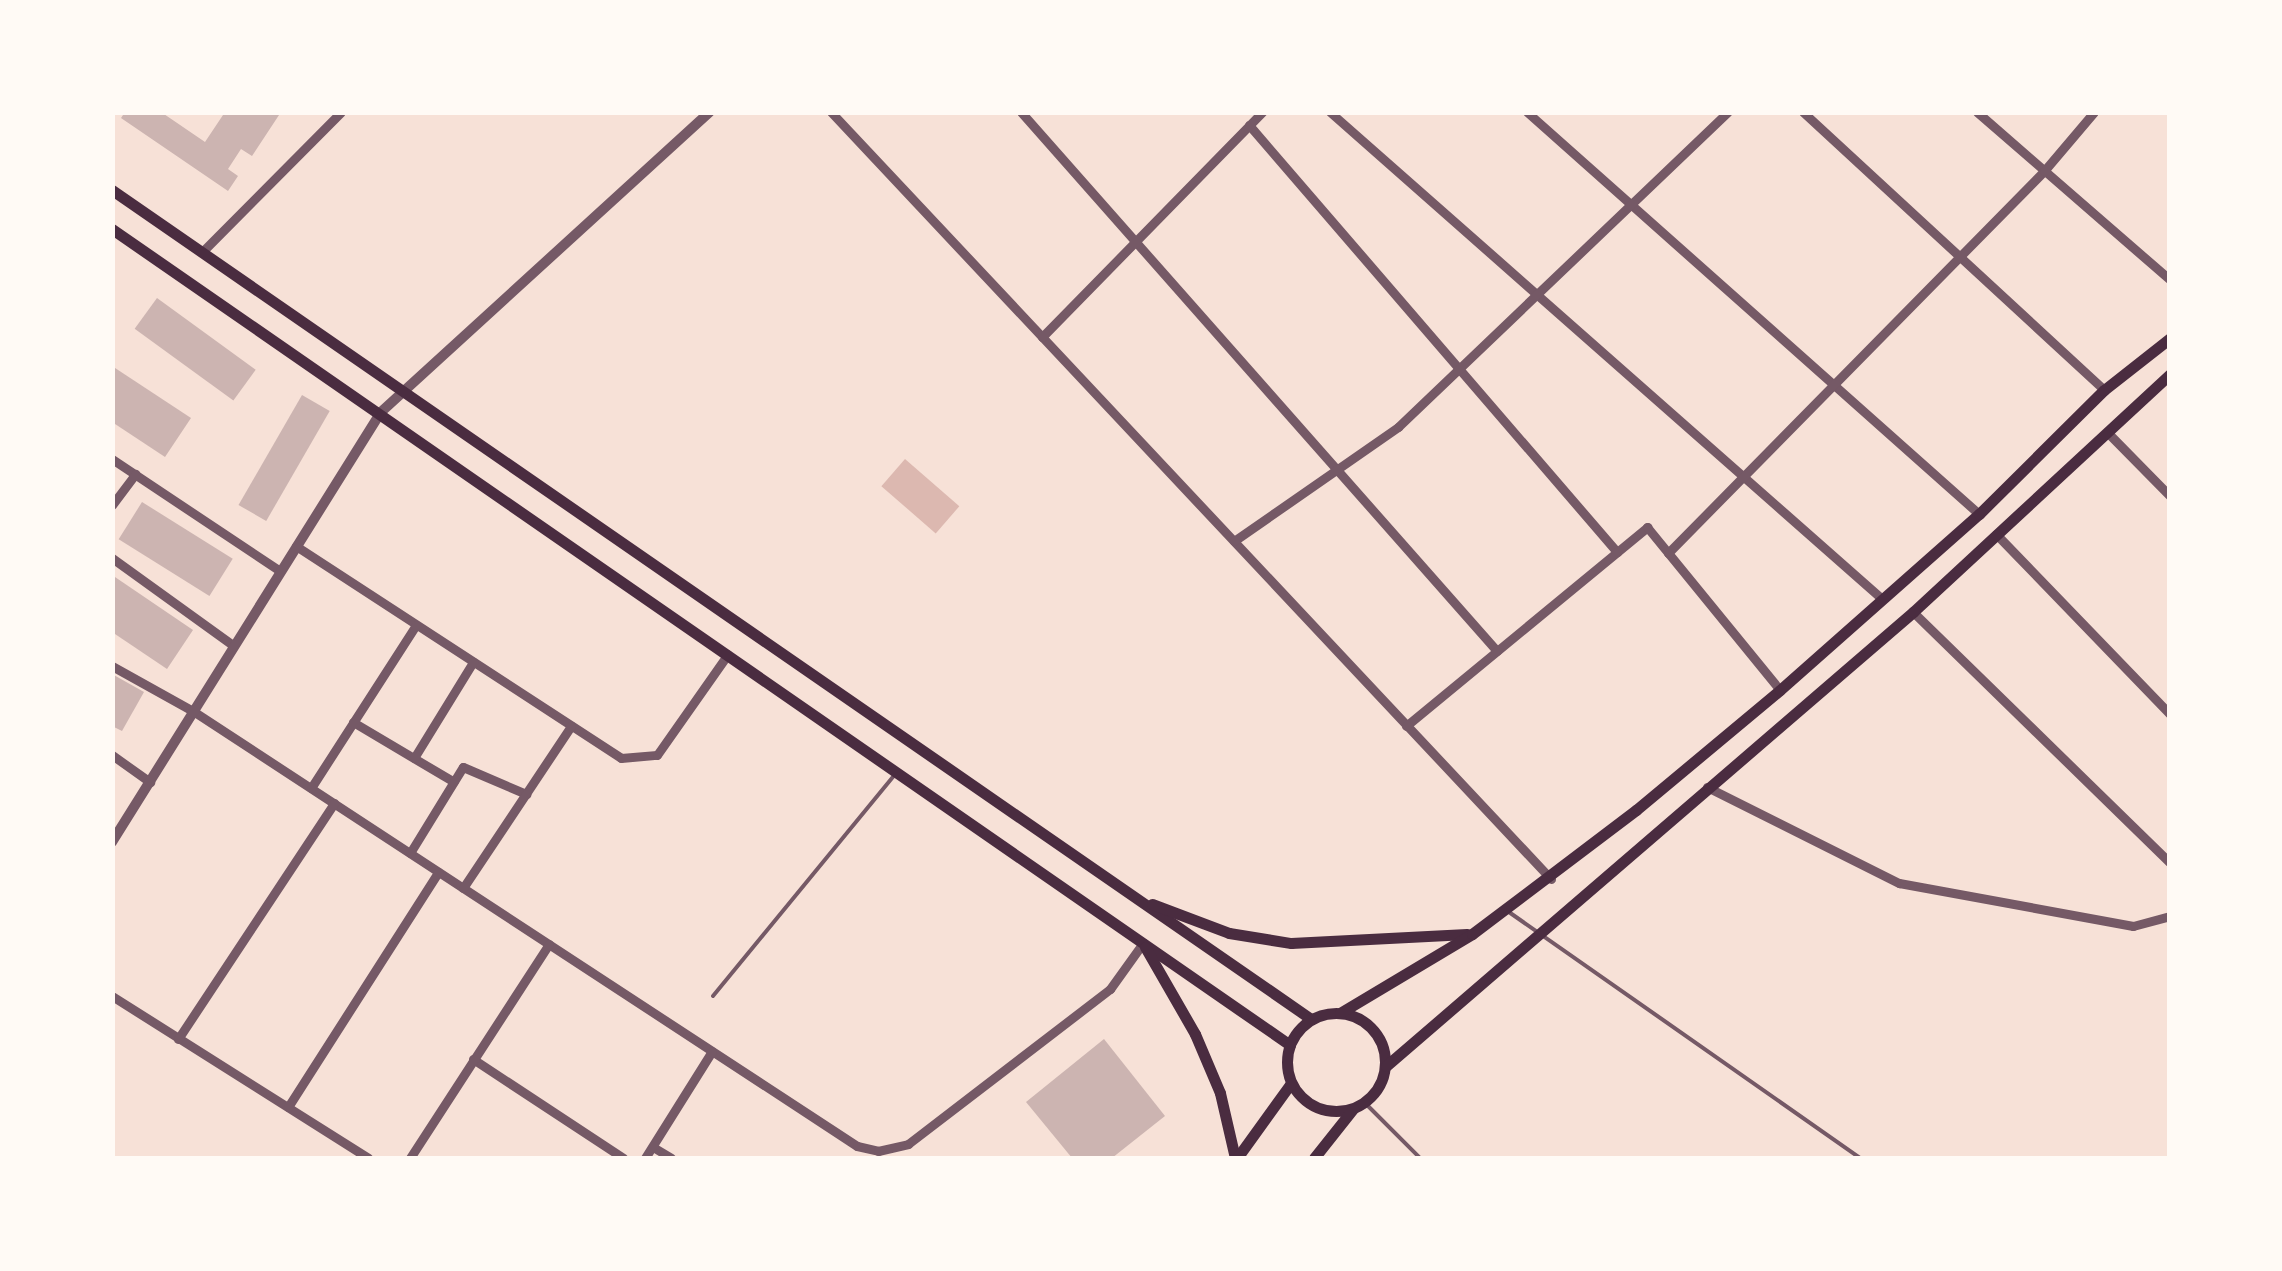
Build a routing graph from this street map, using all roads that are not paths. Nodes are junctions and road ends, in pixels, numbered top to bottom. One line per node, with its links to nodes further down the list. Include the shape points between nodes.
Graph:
1 (340, 112): 18 (street)
2 (710, 112): 28 (street)
3 (831, 112): 22 (street)
4 (1021, 112): 17 (street)
5 (1262, 112): 12 (street)
6 (1330, 112): 21 (street)
7 (1526, 112): 15 (street)
8 (1728, 112): 15 (street)
9 (1802, 112): 19 (street)
10 (1978, 112): 13 (street)
11 (2094, 112): 13 (street)
12 (1249, 126): 17 (street); 24 (street)
13 (2044, 171): 19 (street); 20 (street)
14 (112, 190): 18 (main road)
15 (1632, 206): 21 (street); 26 (street)
16 (112, 229): 29 (main road)
17 (1136, 242): 22 (street); 32 (street)
18 (202, 252): 28 (main road)
19 (1959, 257): 26 (street); 27 (street)
20 (2170, 280)
21 (1538, 296): 24 (street); 34 (street)
22 (1042, 338): 39 (street)
23 (2170, 338): 27 (main road)
24 (1459, 370): 32 (street); 41 (street)
25 (2170, 374): 30 (main road)
26 (1834, 386): 34 (street); 37 (street)
27 (2104, 390): 37 (main road)
28 (404, 391): 29 (street); 74 (main road)
29 (380, 412): 40 (street); 50 (main road)
30 (2107, 432): 35 (street); 38 (main road)
31 (112, 459): 33 (street)
32 (1338, 471): 39 (street); 49 (street)
33 (135, 474): 36 (street); 44 (street)
34 (1743, 477): 42 (street); 45 (street)
35 (2170, 496)
36 (112, 505)
37 (1979, 514): 45 (main road)
38 (1996, 534): 46 (main road); 55 (street)
39 (1234, 541): 58 (street)
40 (296, 546): 44 (street); 47 (street)
41 (1616, 552): 42 (street, via 1647,527); 49 (street)
42 (1668, 552): 53 (street)
43 (112, 558): 48 (street)
44 (280, 571): 48 (street)
45 (1880, 597): 53 (main road)
46 (1913, 612): 64 (main road); 70 (street)
47 (416, 624): 51 (street); 56 (street)
48 (234, 646): 54 (street)
49 (1497, 651): 58 (street)
50 (728, 654): 57 (street, via 657,755 621,758); 61 (main road)
51 (473, 662): 57 (street); 60 (street)
52 (112, 666): 54 (street)
53 (1780, 690): 72 (main road)
54 (193, 711): 62 (street); 65 (street)
55 (2170, 714)
56 (354, 722): 60 (street); 65 (street)
57 (571, 726): 66 (street)
58 (1406, 726): 72 (street)
59 (112, 755): 62 (street)
60 (414, 758): 63 (street)
61 (898, 772): 80 (main road); 82 (lane)
62 (150, 782): 68 (street)
63 (454, 782): 66 (street, via 463,767 475,767); 69 (street)
64 (1707, 786): 76 (street, via 1899,884 2133,926); 77 (main road)
65 (311, 788): 67 (street)
66 (526, 794): 73 (street)
67 (334, 803): 69 (street); 85 (street)
68 (112, 842)
69 (410, 852): 71 (street)
70 (2170, 863)
71 (438, 872): 73 (street); 92 (street)
72 (1551, 879): 75 (main road)
73 (464, 888): 79 (street)
74 (1132, 897): 78 (main road, via 1229,932 1291,943); 84 (main road)
75 (1506, 910): 77 (lane); 78 (main road)
76 (2170, 916)
77 (1538, 930): 89 (main road); 103 (lane)
78 (1472, 934): 83 (main road)
79 (549, 944): 87 (street); 88 (street)
80 (1143, 944): 86 (main road); 87 (street, via 1110,988 908,1144 878,1151 857,1146); 100 (main road, via 1201,1049)
81 (112, 996): 85 (street)
82 (713, 996)
83 (1340, 1013): 84 (main road); 89 (main road, via 1378,1036)
84 (1311, 1019): 86 (main road)
85 (178, 1039): 92 (street)
86 (1290, 1045): 90 (main road)
87 (712, 1051): 94 (street)
88 (474, 1059): 96 (street); 97 (street)
89 (1386, 1066): 91 (main road)
90 (1291, 1083): 93 (main road, via 1324,1111); 100 (main road)
91 (1366, 1103): 93 (main road); 102 (lane)
92 (288, 1107): 95 (street)
93 (1353, 1110): 101 (main road)
94 (652, 1146): 98 (street); 99 (street)
95 (368, 1158)
96 (410, 1158)
97 (623, 1158)
98 (645, 1158)
99 (671, 1158)
100 (1236, 1158)
101 (1314, 1158)
102 (1420, 1158)
103 (1860, 1158)

